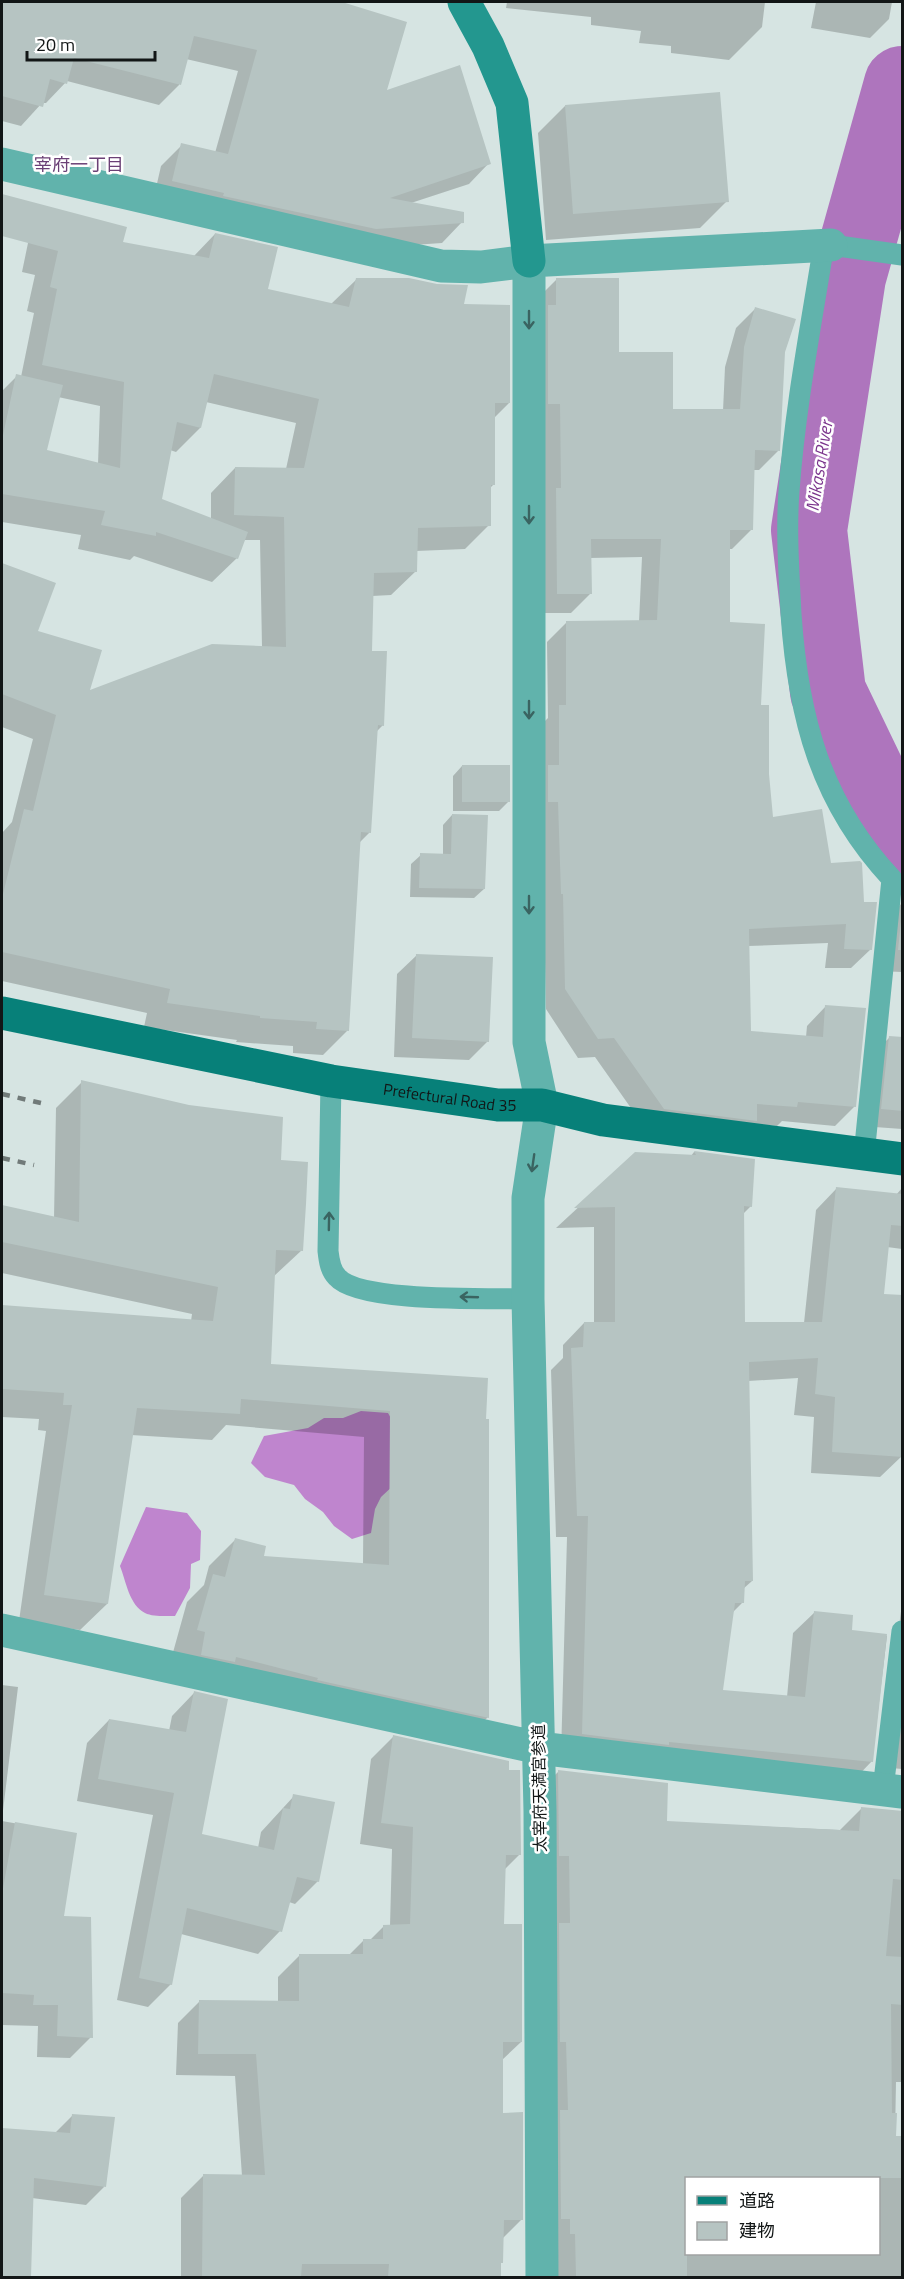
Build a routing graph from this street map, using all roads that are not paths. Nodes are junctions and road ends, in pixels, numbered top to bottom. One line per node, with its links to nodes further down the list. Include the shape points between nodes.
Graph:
1 (464, 2): 5 (street, via 512,103)
2 (2, 164): 5 (street, via 441,266 482,267)
3 (828, 244): 4 (lane); 5 (street); 9 (lane, via 794,437 788,560 793,640 806,724 827,782 848,822 892,879)
4 (903, 255)
5 (529, 261): 8 (street, one-way to 8, via 529,1042)
6 (2, 1013): 7 (main road, Prefectural Road 35)
7 (332, 1081): 8 (main road, Prefectural Road 35, via 498,1105); 11 (lane, one-way to 7, via 393,1295 351,1287 337,1278 328,1251)
8 (542, 1105): 9 (main road, Prefectural Road 35, via 603,1120); 11 (street, 太宰府天満宮参道, one-way to 11, via 528,1198)
9 (864, 1155): 10 (main road, Prefectural Road 35)
10 (903, 1159)
11 (528, 1299): 14 (street, 太宰府天満宮参道)
12 (2, 1630): 14 (street)
13 (903, 1631): 15 (lane)
14 (538, 1748): 15 (street); 16 (street, 太宰府天満宮参道)
15 (893, 1790)
16 (542, 2277)

